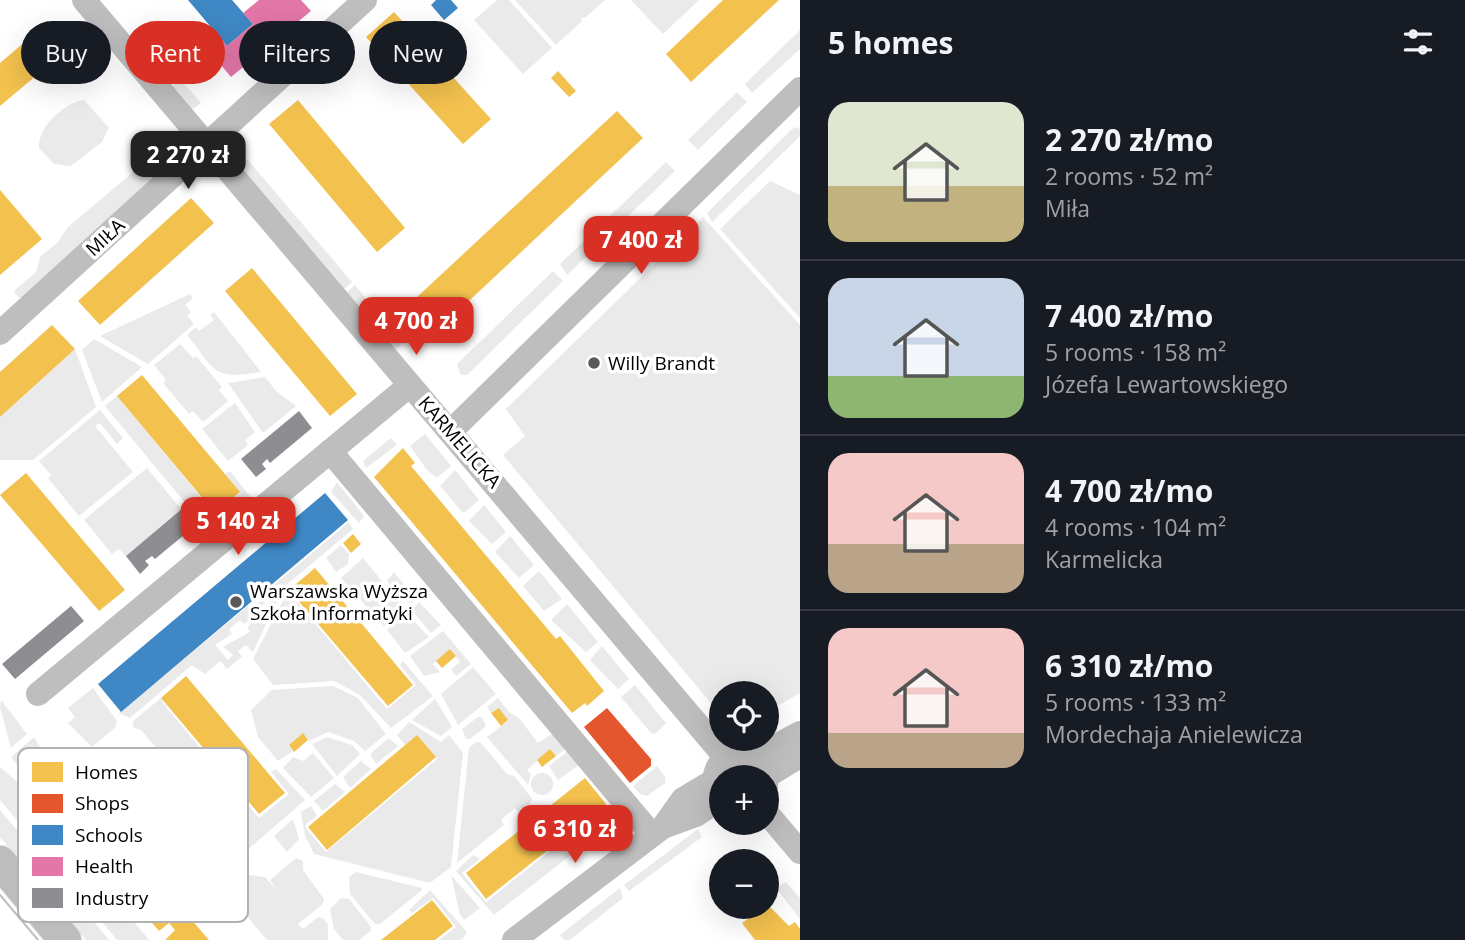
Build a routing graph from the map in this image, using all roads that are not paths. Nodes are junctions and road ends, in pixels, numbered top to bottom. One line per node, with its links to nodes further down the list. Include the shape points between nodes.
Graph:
1 (83, 0): 4 (street, KARMELICKA)
2 (365, 0): 4 (street, MIŁA)
3 (800, 89): 7 (street)
4 (206, 145): 5 (street, MIŁA); 6 (street, KARMELICKA)
5 (0, 333)
6 (410, 385): 7 (street, KARMELICKA); 8 (street)
7 (450, 432): 16 (street, KARMELICKA)
8 (330, 451): 9 (street); 19 (street)
9 (38, 694)
10 (800, 733): 14 (street)
11 (800, 756): 15 (street)
12 (732, 765): 13 (street, via 739,753)
13 (753, 765)
14 (770, 765)
15 (779, 766)
16 (709, 767)
17 (709, 788): 19 (street, via 682,799)
18 (779, 827): 20 (street)
19 (657, 831): 25 (street)
20 (800, 852)
21 (0, 862): 22 (main road)
22 (18, 884)
23 (50, 922): 24 (main road)
24 (65, 940)
25 (514, 940)

